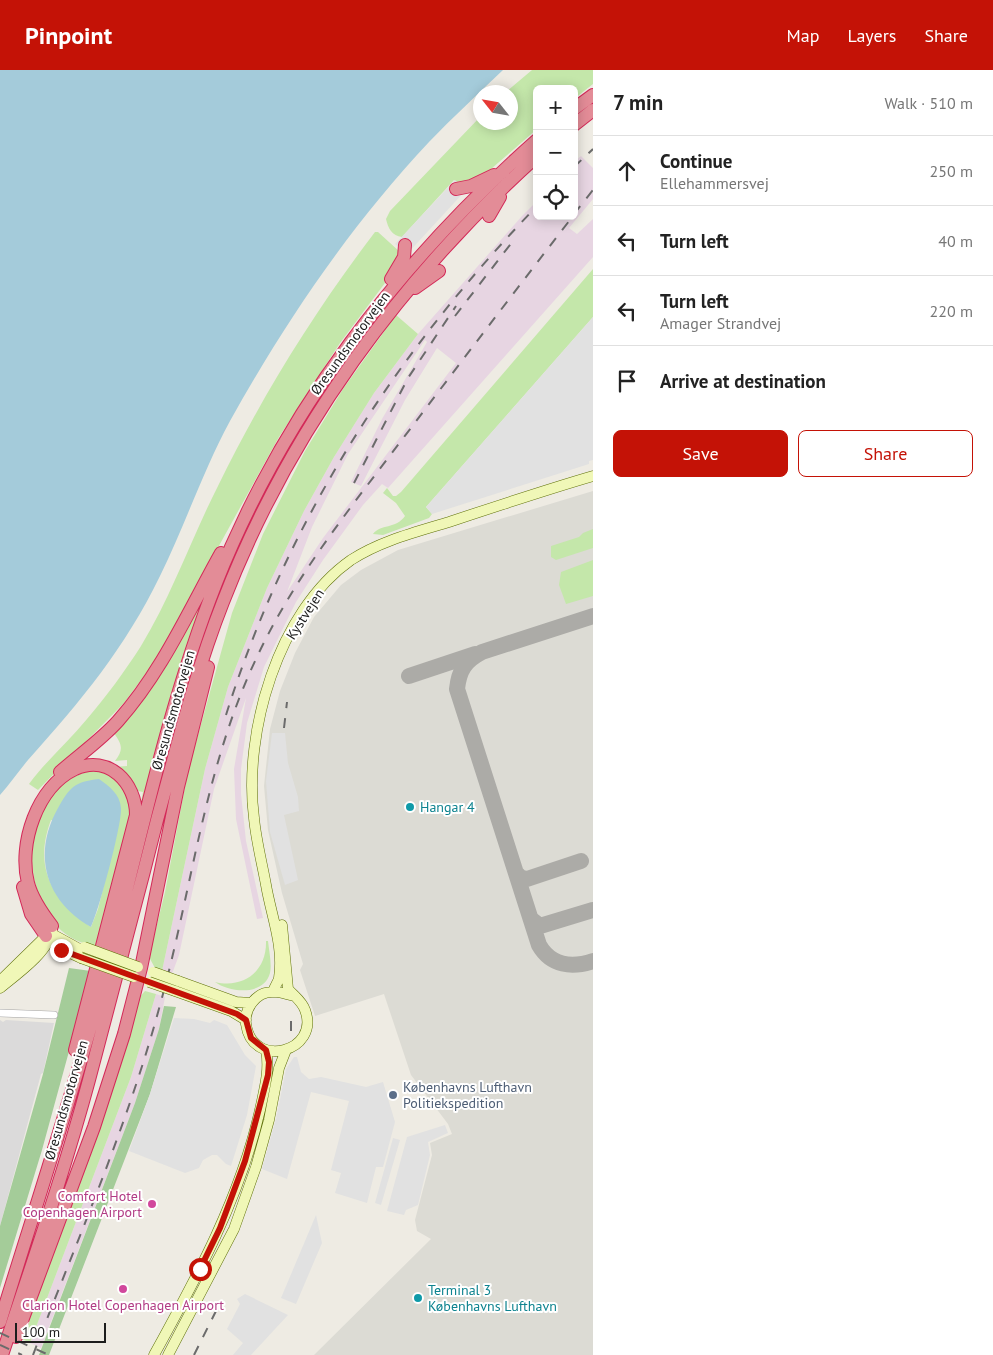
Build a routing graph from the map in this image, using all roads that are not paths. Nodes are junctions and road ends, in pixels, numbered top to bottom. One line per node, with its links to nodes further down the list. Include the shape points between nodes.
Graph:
1 (593, 95): 2 (highway)
2 (578, 106)
3 (593, 110): 4 (highway)
4 (578, 122)
5 (533, 144): 7 (highway, Øresundsmotorvejen)
6 (533, 160): 8 (highway, Øresundsmotorvejen)
7 (499, 174): 9 (highway); 13 (highway, Øresundsmotorvejen, via 429,245)
8 (516, 176): 10 (highway, via 496,201); 14 (highway, Øresundsmotorvejen, via 443,249)
9 (456, 189)
10 (489, 216)
11 (404, 245): 13 (highway, via 404,257 385,288)
12 (439, 271): 14 (highway, via 413,289 400,305)
13 (380, 303): 15 (highway, Øresundsmotorvejen, via 326,377)
14 (395, 305): 17 (highway, Øresundsmotorvejen, via 324,404)
15 (268, 470): 19 (highway, via 148,682 118,722 47,786 32,808 22,840 20,872 31,914); 33 (highway, Øresundsmotorvejen, via 216,582 187,666 92,1020)
16 (593, 476): 18 (street, Kystvejen, via 383,544 351,560 320,589 301,615 275,668 255,736 253,811)
17 (261, 516): 21 (highway, via 210,660 178,787); 35 (highway, Øresundsmotorvejen, via 202,659 88,1082)
18 (264, 869): 25 (street, Kystvejen, via 279,953 279,979); 26 (street, Kystvejen, via 281,922 288,989)
19 (50, 934): 20 (street, via 61,950); 22 (street); 24 (street); 33 (highway, via 27,877 26,850 31,825 46,796 68,774 89,766 107,768 122,777 130,788 136,815)
20 (83, 952): 21 (street, bridge); 21 (street, bridge, via 113,958)
21 (142, 974): 23 (street, bridge); 36 (highway, via 94,1127)
22 (0, 981)
23 (176, 986): 27 (street); 30 (street)
24 (0, 988)
25 (273, 992): 26 (street); 27 (street)
26 (295, 996): 32 (street, via 305,1009 308,1024 300,1042)
27 (251, 1003): 30 (street)
28 (0, 1013): 29 (street)
29 (54, 1015)
30 (246, 1020): 31 (street, via 251,1038)
31 (266, 1050): 32 (street); 37 (street, via 268,1075 237,1184 209,1251)
32 (286, 1050): 38 (street, via 256,1166 237,1220)
33 (32, 1217): 34 (highway, Øresundsmotorvejen)
34 (0, 1322)
35 (2, 1355)
36 (9, 1355)
37 (154, 1355)
38 (168, 1355)

